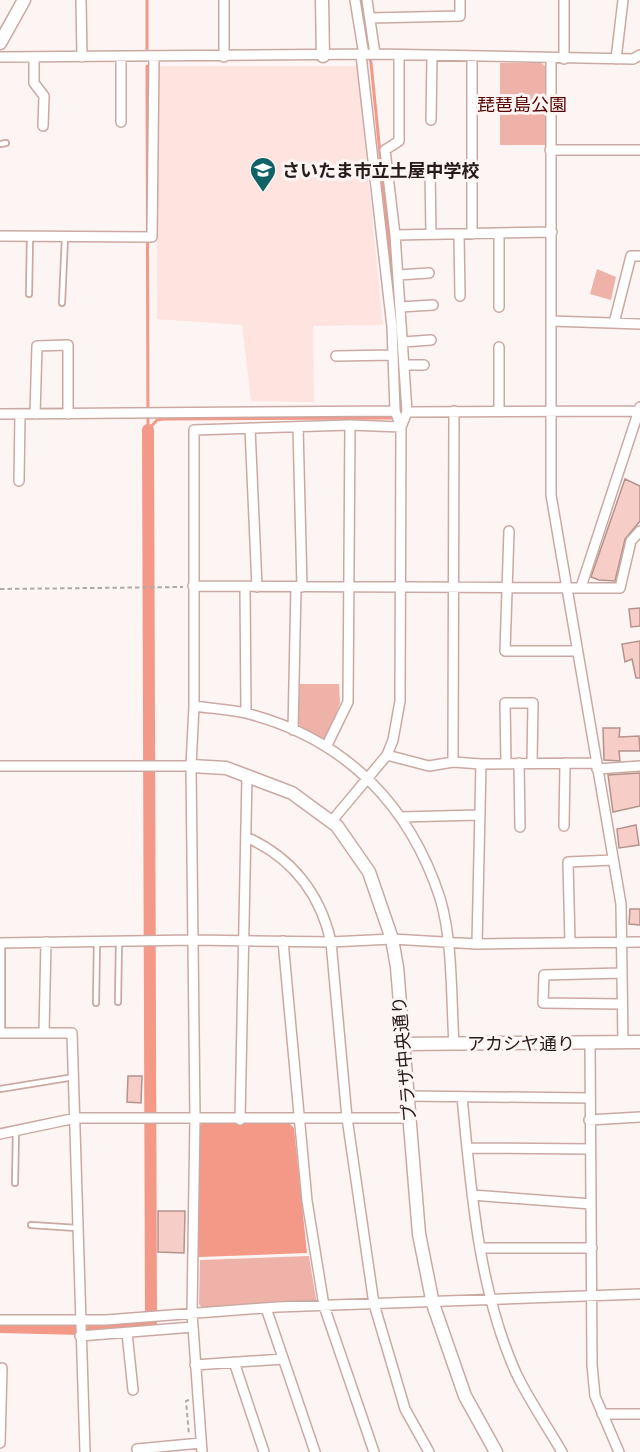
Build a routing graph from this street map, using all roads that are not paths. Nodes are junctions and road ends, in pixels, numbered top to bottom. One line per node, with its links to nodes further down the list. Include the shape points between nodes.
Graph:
1 (24, 0): 11 (street)
2 (81, 0): 18 (street)
3 (224, 0): 21 (street)
4 (322, 0): 15 (street)
5 (355, 0): 12 (street)
6 (367, 0): 10 (street)
7 (460, 0): 10 (street, via 460,16)
8 (564, 0): 25 (street)
9 (624, 0): 26 (street)
10 (370, 18): 12 (street)
11 (0, 43)
12 (368, 55): 13 (street); 15 (street); 57 (street)
13 (399, 55): 22 (street); 38 (street, via 399,141 386,150)
14 (640, 55): 26 (street)
15 (323, 56): 21 (street)
16 (0, 57): 17 (street)
17 (34, 57): 18 (street); 29 (street, via 34,83 44,96)
18 (82, 57): 19 (street)
19 (120, 57): 20 (street); 28 (street)
20 (154, 57): 21 (street); 41 (street, via 152,237)
21 (224, 57)
22 (432, 57): 23 (street); 27 (street)
23 (472, 57): 24 (street); 37 (street)
24 (551, 59): 25 (street); 30 (street)
25 (564, 59): 26 (street)
26 (616, 59)
27 (431, 120)
28 (121, 122)
29 (43, 126)
30 (550, 150): 31 (street); 33 (street)
31 (640, 150)
32 (430, 170): 35 (street)
33 (552, 232): 34 (street); 51 (street)
34 (499, 233): 37 (street); 49 (street)
35 (430, 234): 36 (street); 38 (street)
36 (459, 234): 37 (street); 46 (street)
37 (472, 234)
38 (395, 235): 44 (street)
39 (0, 236): 40 (street)
40 (30, 237): 41 (street); 45 (lane)
41 (65, 237): 47 (lane)
42 (640, 256): 52 (street, via 631,256)
43 (429, 273): 44 (street)
44 (398, 275): 50 (street)
45 (29, 294)
46 (460, 296)
47 (62, 303)
48 (433, 305): 50 (street)
49 (499, 307)
50 (400, 308): 55 (street)
51 (551, 321): 52 (street); 65 (street)
52 (614, 323): 53 (street)
53 (640, 324)
54 (431, 340): 55 (street)
55 (403, 342): 59 (street)
56 (499, 347): 64 (street)
57 (393, 355): 58 (street); 62 (street)
58 (336, 356)
59 (404, 365): 60 (street); 66 (street)
60 (424, 365)
61 (639, 409): 65 (street); 87 (street)
62 (395, 411): 70 (street); 73 (street)
63 (454, 411): 64 (street); 66 (street); 84 (street)
64 (500, 411): 65 (street)
65 (551, 411): 86 (street, via 551,495)
66 (407, 412): 73 (street)
67 (0, 414): 68 (street)
68 (20, 414): 69 (street); 75 (street)
69 (35, 414): 70 (street); 70 (street, via 37,345 68,345)
70 (68, 414)
71 (350, 425): 72 (street); 73 (street); 82 (street)
72 (298, 427): 74 (street); 81 (street)
73 (401, 427): 83 (street)
74 (250, 428): 78 (street, via 194,430); 80 (street)
75 (19, 481)
76 (509, 531): 85 (street)
77 (640, 531): 87 (street, via 631,541 620,588)
78 (194, 586): 79 (street); 89 (street)
79 (245, 587): 80 (street); 90 (street)
80 (258, 587): 81 (street)
81 (299, 587): 82 (street); 91 (street)
82 (350, 588): 83 (street); 92 (street, via 348,702)
83 (402, 588): 84 (street); 93 (street, via 400,700)
84 (453, 588): 85 (street); 94 (street)
85 (508, 588): 86 (street); 88 (street, via 505,651)
86 (566, 588): 87 (street); 88 (street)
87 (581, 588)
88 (576, 651): 102 (street)
89 (194, 706): 90 (street); 101 (street)
90 (246, 713): 91 (street)
91 (293, 730): 92 (street)
92 (327, 744): 105 (street)
93 (387, 755): 94 (street, via 429,766); 105 (street)
94 (453, 762): 97 (street)
95 (532, 763): 96 (street); 98 (street, via 533,703 505,703); 99 (street)
96 (565, 763): 102 (street); 109 (street)
97 (481, 764): 98 (street); 106 (street)
98 (506, 764): 99 (street)
99 (519, 764): 110 (street)
100 (0, 766): 101 (street)
101 (191, 766): 104 (street, プラザ中央通り, via 226,768); 113 (street)
102 (597, 766): 103 (street); 112 (street)
103 (640, 766)
104 (247, 776): 108 (street, プラザ中央通り, via 292,793); 111 (street)
105 (368, 778): 107 (street); 108 (street)
106 (478, 815): 107 (street); 126 (street)
107 (401, 817): 121 (street, via 440,899)
108 (331, 822): 114 (street, プラザ中央通り, via 369,872)
109 (564, 826)
110 (519, 827)
111 (246, 837): 118 (street); 120 (street, via 271,848 292,868 326,920)
112 (613, 860): 124 (street, via 568,862); 125 (street)
113 (194, 939): 116 (street); 118 (street); 145 (street)
114 (392, 939): 120 (street); 121 (street); 136 (street, プラザ中央通り)
115 (97, 941): 116 (street); 117 (street); 129 (lane)
116 (119, 941): 128 (lane)
117 (46, 942): 123 (street); 132 (street)
118 (242, 942): 119 (street); 149 (street)
119 (283, 942): 120 (street); 148 (street)
120 (331, 942): 146 (street)
121 (447, 942): 126 (street); 137 (street)
122 (640, 942): 125 (street)
123 (1, 943): 131 (lane)
124 (570, 943): 125 (street); 126 (street)
125 (623, 943): 127 (street)
126 (477, 944)
127 (621, 973): 130 (street); 130 (street, via 543,975 543,1003)
128 (118, 1002)
129 (96, 1003)
130 (622, 1004): 133 (street)
131 (1, 1033): 132 (street)
132 (44, 1033): 138 (street, via 72,1033)
133 (623, 1042): 134 (street, アカシヤ通り); 135 (street, アカシヤ通り)
134 (640, 1042)
135 (590, 1043): 137 (street, アカシヤ通り); 142 (street)
136 (402, 1044): 137 (street, アカシヤ通り); 140 (street, プラザ中央通り)
137 (454, 1044)
138 (74, 1077): 139 (lane); 144 (street)
139 (0, 1089)
140 (406, 1096): 141 (street); 147 (street, プラザ中央通り)
141 (462, 1097): 142 (street); 153 (street)
142 (589, 1098): 150 (street)
143 (640, 1117): 150 (street)
144 (76, 1118): 145 (street); 151 (street); 159 (street)
145 (195, 1118): 149 (street); 169 (street)
146 (347, 1118): 147 (street); 148 (street); 165 (street)
147 (408, 1118): 166 (street, プラザ中央通り, via 419,1234)
148 (300, 1119): 149 (street); 167 (street, via 307,1201)
149 (240, 1120)
150 (589, 1120): 154 (street)
151 (16, 1131): 152 (street); 155 (lane)
152 (0, 1134)
153 (467, 1148): 154 (street); 156 (street)
154 (590, 1149): 157 (street)
155 (15, 1183)
156 (472, 1195): 157 (street); 160 (street)
157 (591, 1204): 161 (street)
158 (32, 1225): 159 (lane)
159 (77, 1228): 171 (street)
160 (482, 1248): 161 (street); 164 (street)
161 (591, 1248): 163 (street)
162 (640, 1294): 163 (street)
163 (592, 1295): 164 (street); 180 (street, via 595,1396)
164 (491, 1300): 166 (street); 191 (street, via 516,1373)
165 (374, 1304): 166 (street); 167 (street); 189 (street, via 405,1408)
166 (433, 1304): 190 (street, プラザ中央通り, via 465,1396)
167 (324, 1306): 168 (street); 188 (street)
168 (266, 1308): 169 (street); 175 (street)
169 (192, 1313): 171 (street); 172 (street)
170 (0, 1320): 171 (street)
171 (79, 1320): 174 (street)
172 (193, 1327): 173 (street); 177 (street)
173 (127, 1333): 174 (street); 179 (street)
174 (80, 1336): 184 (street)
175 (283, 1359): 176 (street); 187 (street)
176 (234, 1362): 177 (street); 186 (street)
177 (195, 1365): 183 (street)
178 (2, 1368): 182 (street)
179 (133, 1390)
180 (602, 1414): 181 (street); 192 (street)
181 (640, 1414)
182 (0, 1443)
183 (201, 1448): 185 (street, via 137,1449)
184 (84, 1452)
185 (138, 1452)
186 (264, 1452)
187 (315, 1452)
188 (374, 1452)
189 (429, 1452)
190 (496, 1452)
191 (562, 1452)
192 (619, 1452)

